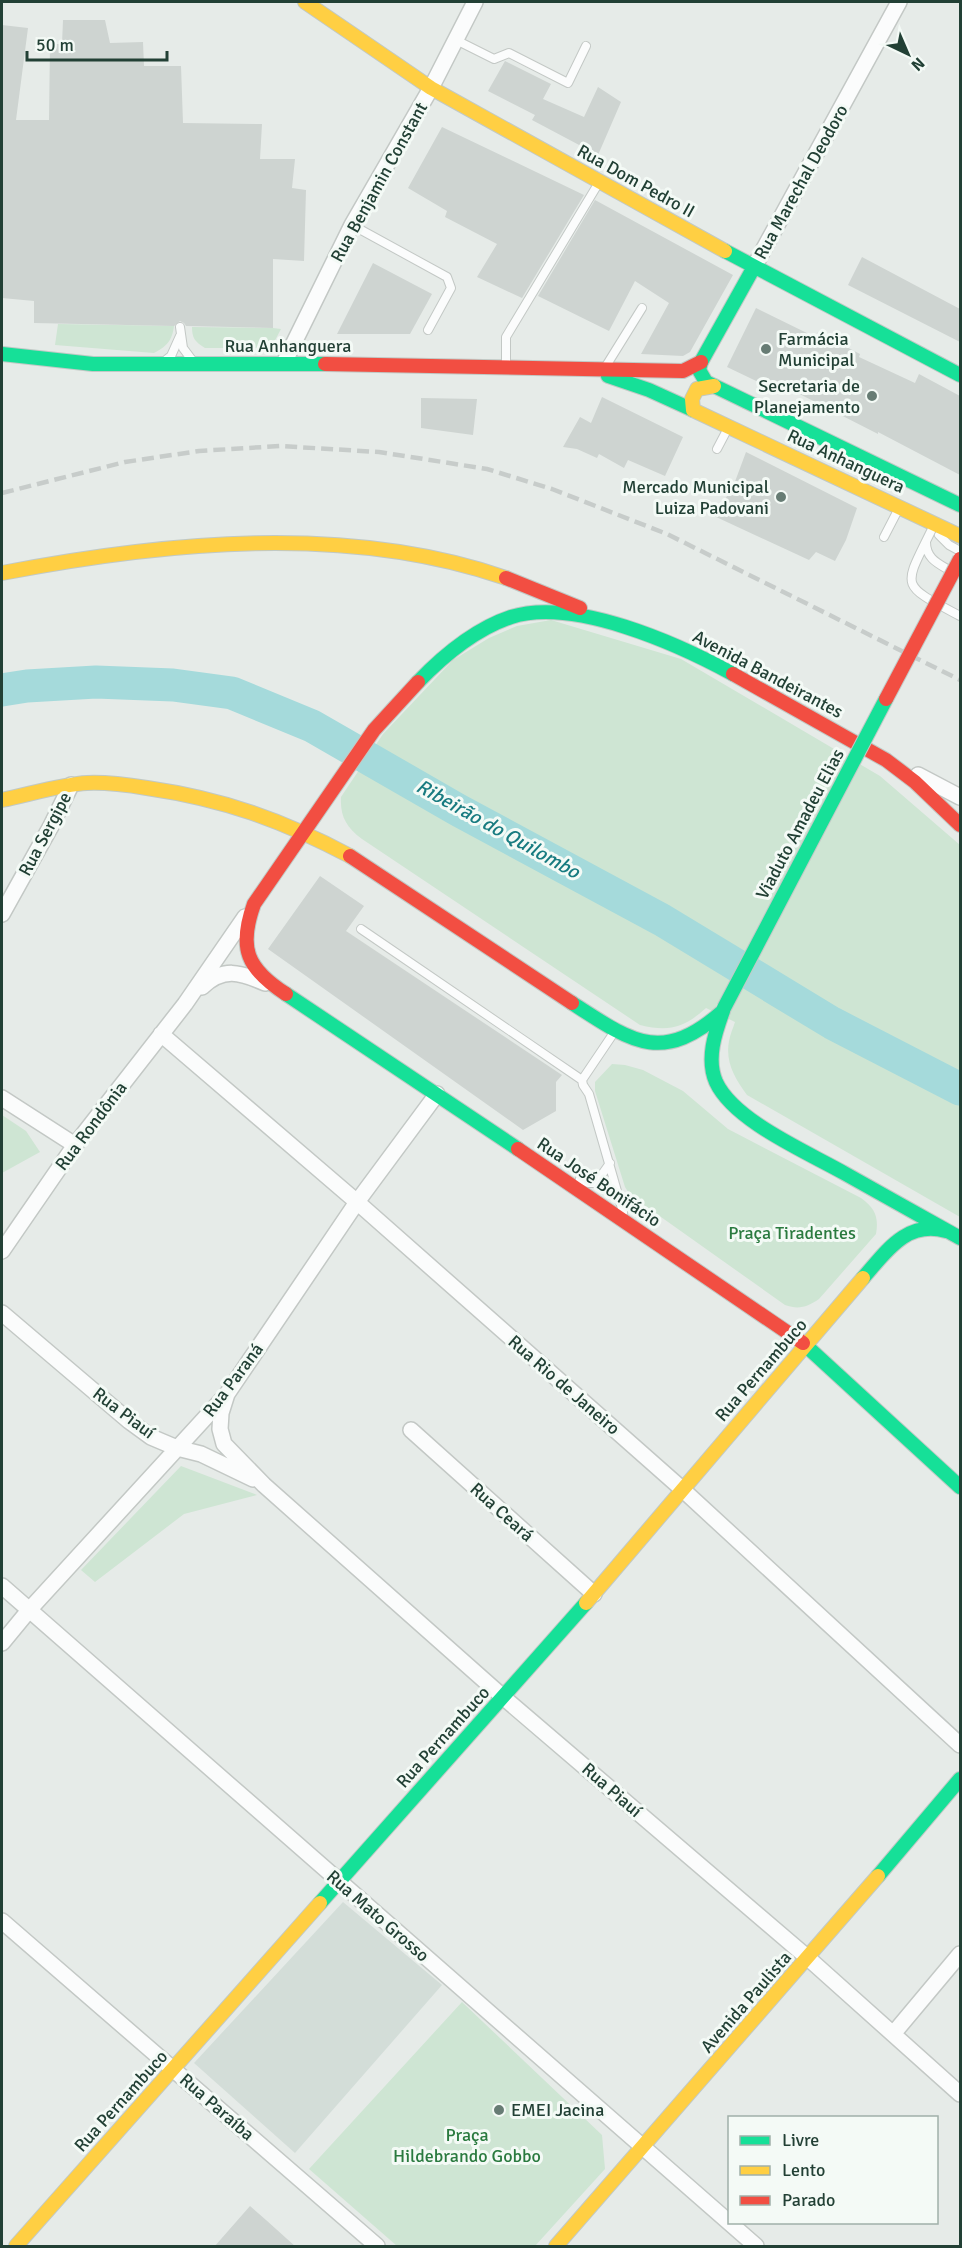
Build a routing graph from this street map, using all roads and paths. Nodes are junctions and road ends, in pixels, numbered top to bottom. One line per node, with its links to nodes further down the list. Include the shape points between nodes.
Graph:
1 (305, 2): 6 (main road, Rua Dom Pedro II)
2 (475, 2): 4 (street, Rua Benjamin Constant)
3 (899, 2): 9 (street, Rua Marechal Deodoro)
4 (456, 39): 5 (lane, via 494,59 509,52 568,83); 6 (street, Rua Benjamin Constant)
5 (586, 46)
6 (431, 88): 7 (main road, Rua Dom Pedro II); 8 (street, Rua Benjamin Constant)
7 (600, 181): 9 (main road, Rua Dom Pedro II); 17 (lane, via 506,338)
8 (352, 225): 11 (lane, via 447,277 451,288); 15 (street, Rua Benjamin Constant)
9 (754, 267): 13 (main road, Rua Marechal Deodoro); 20 (main road, Rua Dom Pedro II)
10 (642, 308): 19 (lane)
11 (428, 330)
12 (2, 354): 16 (main road, Rua Anhanguera, via 93,364)
13 (701, 362): 19 (main road, Rua Anhanguera, via 683,371); 21 (main road, via 702,377)
14 (194, 363): 15 (main road, Rua Anhanguera); 16 (main road, Rua Anhanguera); 16 (lane, via 183,348 180,331 171,356)
15 (284, 363): 17 (main road, Rua Anhanguera)
16 (162, 364)
17 (506, 367): 18 (main road, Rua Anhanguera)
18 (574, 369): 19 (main road, Rua Anhanguera); 22 (main road, Rua Anhanguera, via 615,378)
19 (603, 370)
20 (960, 375)
21 (714, 386): 22 (main road, via 697,389 690,403); 25 (main road, Rua Anhanguera)
22 (693, 410): 23 (main road, Rua Anhanguera)
23 (729, 426): 24 (lane); 26 (main road, Rua Anhanguera)
24 (717, 449)
25 (954, 502): 27 (main road)
26 (900, 506): 27 (main road, Rua Anhanguera); 29 (lane)
27 (935, 523): 28 (main road, Rua Anhanguera); 30 (lane); 31 (lane, via 941,539)
28 (960, 536)
29 (884, 537)
30 (926, 541): 34 (lane, via 932,559); 35 (lane, via 909,576 911,583 921,595)
31 (960, 551)
32 (960, 559): 53 (main road, Viaduto Amadeu Elias, bridge)
33 (2, 573): 36 (main road, via 68,559 193,544 386,550 480,570 532,587)
34 (960, 576)
35 (960, 616)
36 (621, 625): 37 (main road, Avenida Bandeirantes, via 719,664); 43 (main road, Avenida Bandeirantes, via 568,613 535,612 504,620 471,638 413,684 374,730)
37 (886, 759): 39 (street); 42 (main road, Avenida Bandeirantes)
38 (71, 785): 40 (main road); 41 (main road, via 133,786 207,798); 49 (street, Rua Sergipe)
39 (960, 797)
40 (2, 800)
41 (248, 811): 43 (main road); 47 (main road, via 268,827 277,842 279,858)
42 (960, 825)
43 (304, 832): 46 (main road); 47 (main road, Rua Rondônia)
44 (317, 853): 46 (main road)
45 (302, 855): 47 (main road)
46 (355, 859): 54 (main road)
47 (274, 875): 48 (main road, Rua Rondônia)
48 (254, 904): 51 (main road, Rua José Bonifácio, via 245,926 245,942 255,969); 52 (street, Rua Rondônia)
49 (2, 914)
50 (361, 929): 56 (lane)
51 (273, 986): 52 (street, Rua Rondônia, via 236,973 221,974); 57 (main road, Rua José Bonifácio)
52 (185, 1004): 55 (street, Rua Rondônia)
53 (724, 1010): 54 (main road, via 706,1027 674,1043 640,1043); 62 (main road, via 714,1033 710,1062 717,1084 730,1104 765,1129)
54 (615, 1031): 56 (lane)
55 (161, 1034): 59 (street, Rua Rondônia); 63 (street, Rua Rio de Janeiro)
56 (582, 1080): 60 (lane)
57 (436, 1094): 61 (main road, Rua José Bonifácio); 63 (street, Rua Paraná)
58 (2, 1098): 59 (street)
59 (75, 1145): 67 (street, Rua Rondônia)
60 (610, 1163): 61 (lane, via 596,1183); 64 (lane)
61 (565, 1181): 64 (main road, Rua José Bonifácio)
62 (878, 1193): 65 (main road); 66 (main road, via 897,1214 898,1231)
63 (357, 1202): 70 (street, Rua Paraná); 75 (street, Rua Rio de Janeiro)
64 (625, 1222): 69 (main road, Rua José Bonifácio)
65 (958, 1236): 66 (main road, via 938,1228 921,1228)
66 (891, 1246): 69 (main road, Rua Pernambuco)
67 (2, 1251)
68 (2, 1313): 72 (street, Rua Piauí, via 129,1421 151,1437)
69 (806, 1345): 74 (main road, Rua José Bonifácio); 75 (main road, Rua Pernambuco)
70 (227, 1394): 72 (street, Rua Paraná); 73 (street, Rua Piauí, via 220,1429 224,1444)
71 (411, 1430): 77 (street, Rua Ceará)
72 (177, 1448): 73 (street, Rua Piauí, via 201,1454); 78 (street, Rua Paraná)
73 (264, 1485): 80 (street, Rua Piauí)
74 (960, 1487)
75 (682, 1489): 77 (main road, Rua Pernambuco); 81 (street, Rua Rio de Janeiro)
76 (2, 1586): 78 (street, Rua Mato Grosso)
77 (594, 1594): 80 (main road, Rua Pernambuco)
78 (30, 1609): 79 (street, Rua Paraná); 83 (street, Rua Mato Grosso)
79 (2, 1643)
80 (503, 1697): 83 (main road, Rua Pernambuco); 86 (street, Rua Piauí)
81 (960, 1744)
82 (960, 1779): 86 (main road, Avenida Paulista)
83 (339, 1882): 88 (main road, Rua Pernambuco); 90 (street, Rua Mato Grosso)
84 (2, 1921): 88 (street, Rua Paraíba)
85 (960, 1953): 87 (street)
86 (808, 1958): 87 (street, Rua Piauí); 90 (main road, Avenida Paulista)
87 (893, 2034): 89 (street, Rua Piauí)
88 (173, 2070): 93 (main road, Rua Pernambuco); 94 (street, Rua Paraíba)
89 (960, 2094)
90 (644, 2147): 91 (street, Rua Mato Grosso); 95 (main road, Avenida Paulista)
91 (728, 2222)
92 (730, 2224): 96 (street, Rua Mato Grosso)
93 (16, 2247)
94 (377, 2247)
95 (556, 2247)
96 (756, 2247)

